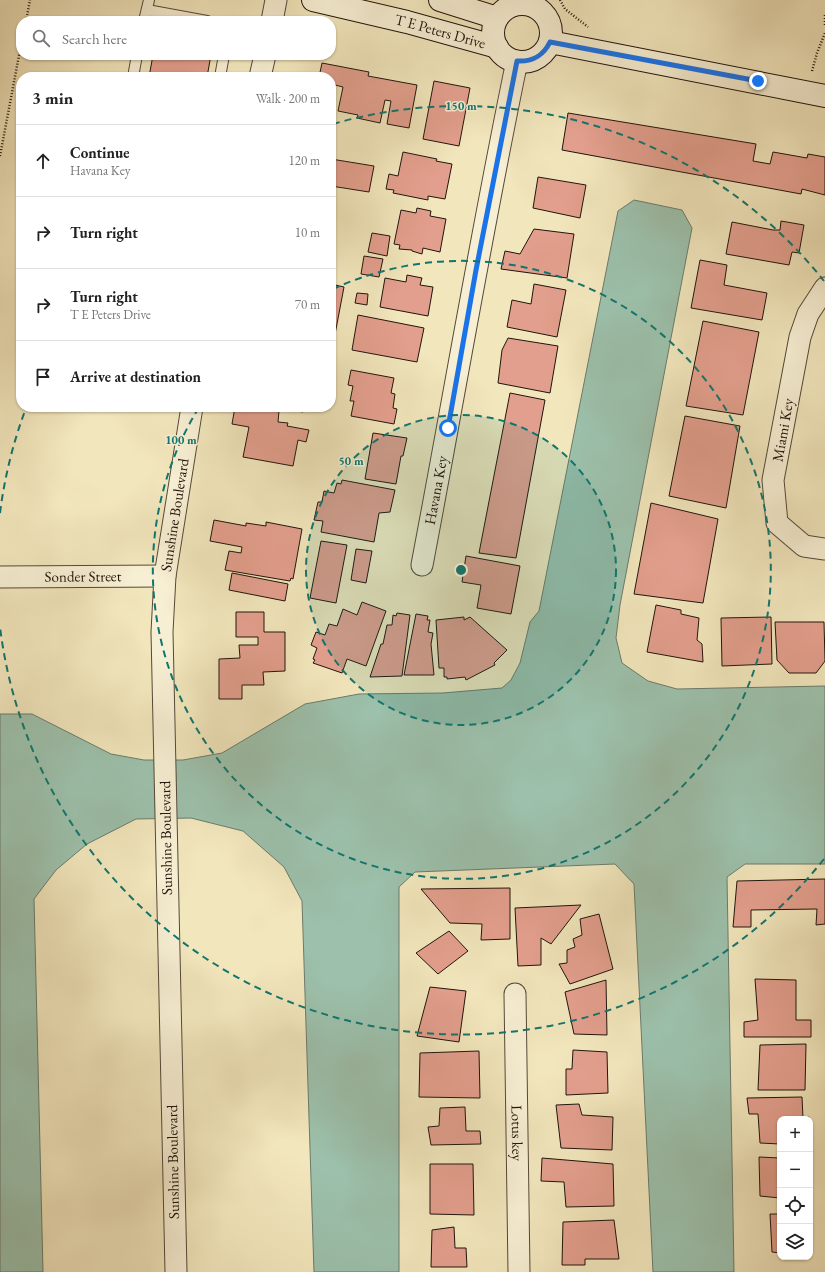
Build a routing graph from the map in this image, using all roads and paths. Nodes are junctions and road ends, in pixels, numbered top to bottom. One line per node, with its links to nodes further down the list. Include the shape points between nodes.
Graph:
1 (30, 0): 7 (path)
2 (276, 0): 10 (street)
3 (313, 0): 15 (street, T E Peters Drive)
4 (440, 0): 11 (street, T E Peters Drive)
5 (148, 5): 8 (lane); 9 (lane)
6 (825, 15): 12 (path)
7 (27, 16)
8 (145, 16)
9 (189, 16)
10 (273, 16)
11 (497, 18): 14 (street, via 508,7 532,5 540,9 550,23); 15 (street, via 494,37)
12 (825, 27)
13 (825, 33): 21 (path)
14 (550, 42): 20 (street, via 541,55 533,60); 25 (street)
15 (497, 47): 20 (street, via 509,58)
16 (18, 60): 26 (path)
17 (137, 60): 22 (lane)
18 (223, 60): 23 (lane)
19 (264, 60): 24 (street)
20 (517, 61): 30 (street, Havana Key)
21 (812, 71)
22 (134, 72)
23 (221, 72)
24 (261, 72)
25 (825, 96)
26 (0, 156)
27 (825, 288): 29 (street, Miami Key, via 808,314 800,337 774,480 776,523 804,546)
28 (191, 412): 31 (street, Sunshine Boulevard)
29 (825, 549)
30 (422, 565)
31 (165, 576): 32 (street, Sonder Street); 34 (street, Sunshine Boulevard, via 162,632)
32 (0, 577)
33 (514, 994): 35 (street, Lotus key)
34 (176, 1272)
35 (519, 1272)

